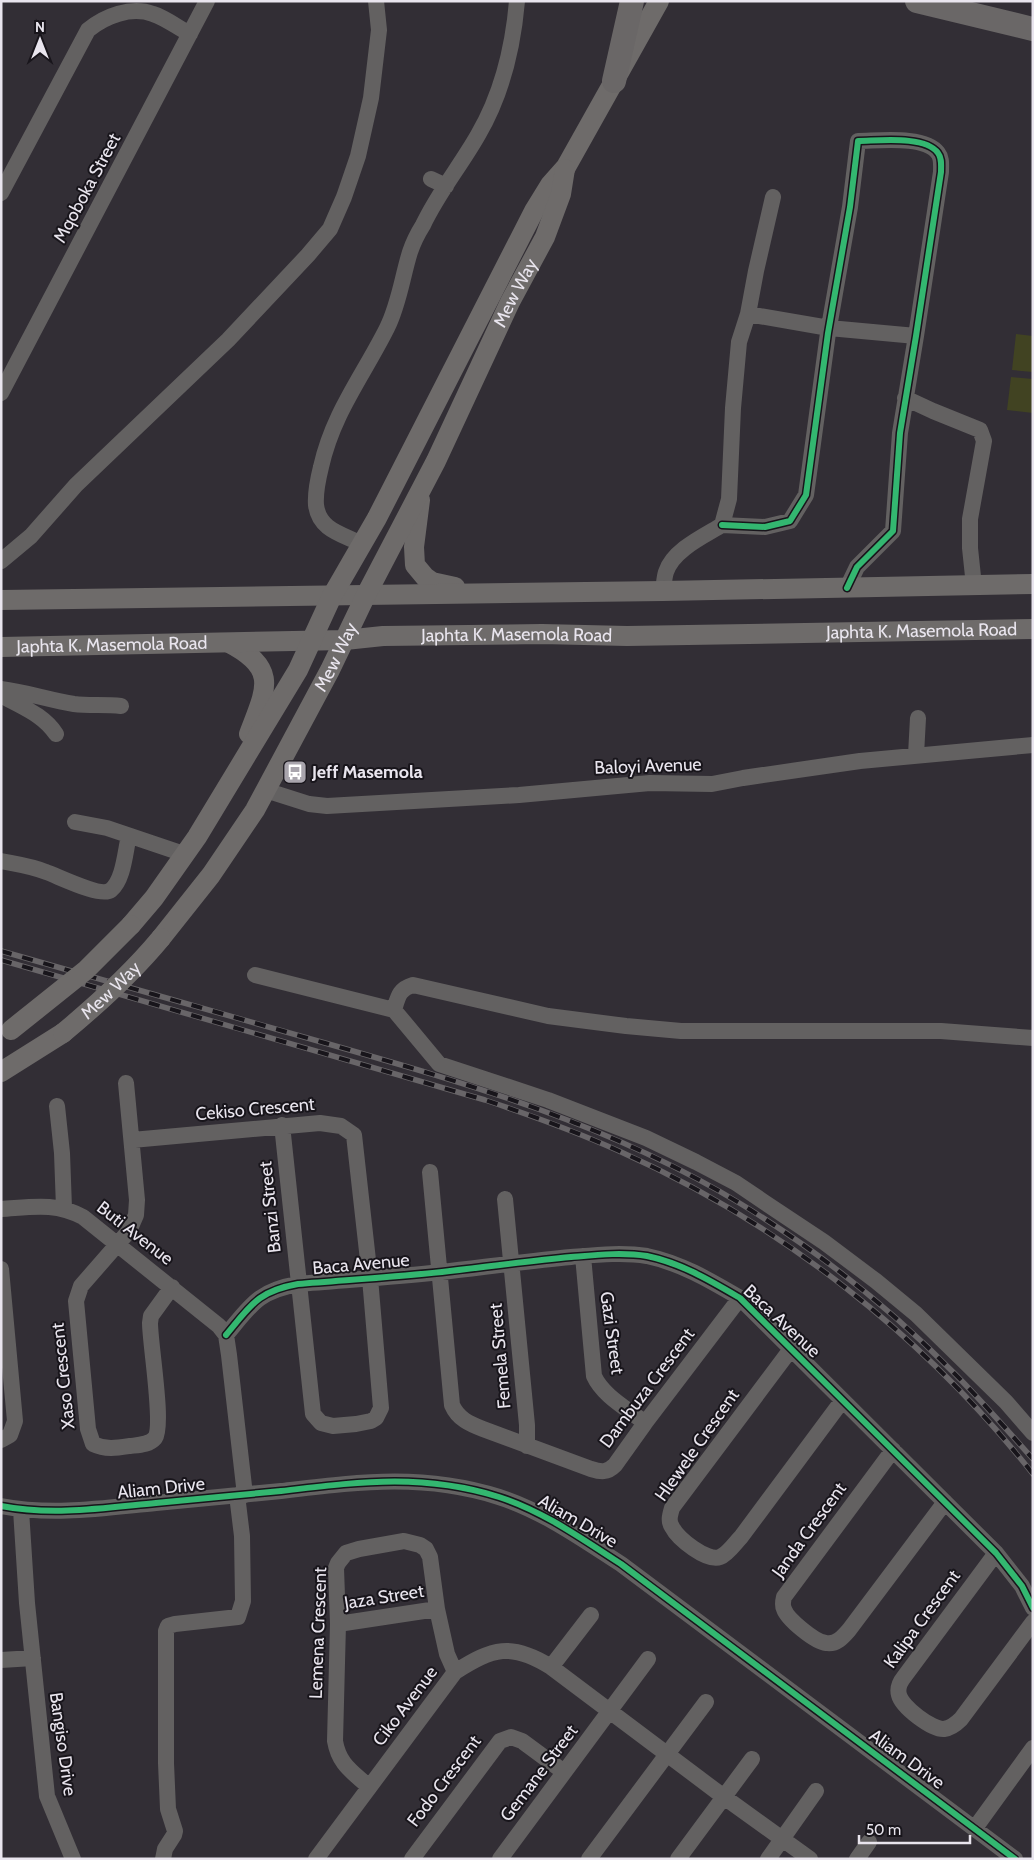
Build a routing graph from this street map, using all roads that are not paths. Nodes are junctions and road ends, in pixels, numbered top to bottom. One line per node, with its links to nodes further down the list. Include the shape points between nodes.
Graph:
1 (207, 1): 8 (street, Mqoboka Street)
2 (376, 1): 23 (street, via 379,30 367,116 358,156 330,229 228,340 76,485 31,536)
3 (517, 1): 12 (street, via 507,68 497,95 479,134)
4 (632, 1): 9 (highway)
5 (659, 1): 9 (main road, Mew Way)
6 (918, 1): 7 (highway)
7 (1033, 29)
8 (190, 34): 13 (street, via 154,14 139,10 96,23 88,30); 18 (street, Mqoboka Street)
9 (614, 81): 10 (main road, Mew Way)
10 (566, 167): 20 (main road, Mew Way, via 561,194 544,237); 22 (main road, Mew Way, via 534,211)
11 (431, 179): 12 (street)
12 (446, 186): 22 (street, via 410,252 401,293 388,326 346,399 324,451 316,494 322,522)
13 (1, 193)
14 (773, 197): 15 (street)
15 (748, 314): 16 (street); 21 (street, via 739,342 735,372 729,499)
16 (829, 328): 17 (street); 17 (street, via 858,141 912,142 933,148 941,159); 21 (street, via 806,495 802,504 790,521 765,527)
17 (916, 336): 19 (street)
18 (1, 393)
19 (905, 398): 25 (street, via 980,430 983,436 970,520); 26 (street, via 892,531 857,567)
20 (421, 490): 28 (main road, via 415,566 432,582); 29 (main road, Mew Way)
21 (722, 525): 27 (street, via 678,554 666,571)
22 (362, 544): 30 (main road, Mew Way)
23 (1, 561)
24 (1033, 584): 25 (main road)
25 (974, 586): 26 (main road)
26 (847, 588): 27 (main road)
27 (663, 592): 28 (main road)
28 (484, 594): 29 (main road)
29 (366, 595): 30 (main road); 34 (main road, Mew Way)
30 (332, 596): 31 (main road); 33 (main road, Mew Way)
31 (1, 600)
32 (1033, 629): 34 (main road, Japhta K. Masemola Road, via 627,636 383,636)
33 (311, 640): 34 (main road, Japhta K. Masemola Road); 35 (main road, Japhta K. Masemola Road); 44 (main road, Mew Way, via 298,670)
34 (344, 640): 45 (main road, Mew Way)
35 (229, 643): 36 (main road, Japhta K. Masemola Road); 44 (main road, via 256,661 264,683 259,708)
36 (1, 647)
37 (1, 689): 39 (street, via 76,704)
38 (1, 695): 41 (street, via 40,716)
39 (121, 706)
40 (918, 718): 43 (street)
41 (56, 734)
42 (1033, 745): 43 (street, Baloyi Avenue)
43 (916, 755): 45 (street, Baloyi Avenue, via 819,766 712,784 650,783 519,795 346,805 309,804)
44 (231, 783): 48 (main road, Mew Way)
45 (265, 790): 54 (main road, Mew Way, bridge, via 211,875 142,961 63,1033)
46 (75, 822): 47 (street)
47 (129, 836): 48 (street); 49 (street, via 122,868 112,889 107,892)
48 (184, 854): 52 (main road, Mew Way, bridge, via 154,898 105,953)
49 (1, 861)
50 (255, 975): 51 (street)
51 (394, 1010): 53 (street, via 402,990 413,985 548,1016 681,1031 941,1031); 76 (street, via 438,1064 548,1100 646,1138 736,1183 846,1259 916,1314)
52 (6, 1033)
53 (1033, 1038)
54 (1, 1072)
55 (126, 1083): 58 (street)
56 (57, 1106): 61 (street)
57 (282, 1125): 58 (street, Cekiso Crescent); 68 (street, Cekiso Crescent, via 331,1123 354,1135); 69 (street, Banzi Street)
58 (132, 1140): 63 (street, via 138,1208 129,1231)
59 (430, 1172): 67 (street)
60 (505, 1198): 65 (street, Femela Street)
61 (64, 1208): 62 (street, Buti Avenue); 63 (street, Buti Avenue, via 83,1217)
62 (1, 1209)
63 (116, 1243): 70 (street, Buti Avenue); 70 (street, Xaso Crescent, via 81,1286 76,1301 88,1429 93,1444 112,1449 145,1445 157,1434 158,1406 150,1323 151,1316)
64 (583, 1256): 65 (street, Baca Avenue); 71 (street, Baca Avenue, via 646,1256 685,1268); 75 (street, Gazi Street, via 594,1376 606,1393)
65 (511, 1263): 67 (street, Baca Avenue); 78 (street, Femela Street)
66 (1, 1269): 77 (street, via 15,1421 10,1435)
67 (440, 1272): 68 (street, Baca Avenue); 78 (street, Dambuza Crescent, via 454,1410 466,1422)
68 (370, 1278): 69 (street, Baca Avenue); 69 (street, Banzi Street, via 381,1408 371,1421 333,1426 322,1423 313,1414)
69 (298, 1284): 72 (street, Baca Avenue, via 280,1287 254,1301)
70 (172, 1287): 72 (street, Buti Avenue)
71 (740, 1298): 73 (street, Baca Avenue); 75 (street, Dambuza Crescent)
72 (226, 1335): 80 (street)
73 (792, 1349): 74 (street, Baca Avenue); 74 (street, Hlewele Crescent, via 672,1508 670,1520 676,1534 707,1557 725,1554 741,1538)
74 (842, 1401): 79 (street, Baca Avenue)
75 (645, 1423): 78 (street, Dambuza Crescent, via 615,1465 604,1472)
76 (1033, 1433)
77 (1, 1440)
78 (527, 1446)
79 (893, 1450): 81 (street, Baca Avenue); 81 (street, Janda Crescent, via 784,1597 784,1610 793,1622 825,1643 841,1638)
80 (241, 1495): 83 (street, Aliam Drive, via 86,1510); 104 (street, Aliam Drive, via 389,1480 443,1484 499,1497 533,1511 621,1564); 108 (street, via 243,1601 238,1617 175,1624 168,1626 166,1631 165,1744 168,1809 175,1831 164,1849)
81 (945, 1502): 84 (street, Baca Avenue)
82 (1, 1506): 83 (street, Aliam Drive)
83 (22, 1510): 90 (street, Bangiso Drive)
84 (996, 1553): 86 (street, Baca Avenue, via 1022,1586); 88 (street, Kalipa Crescent, via 904,1677 898,1690 901,1701 938,1729 953,1726 961,1720)
85 (437, 1608): 89 (street, Jaza Street); 89 (street, Lemena Crescent, via 426,1549 412,1542 392,1543 349,1552 338,1563); 94 (street, via 447,1654)
86 (1033, 1608)
87 (591, 1615): 93 (street)
88 (1033, 1622)
89 (338, 1624): 101 (street, Lemena Crescent, via 335,1742 346,1767)
90 (33, 1658): 92 (street); 107 (street, Bangiso Drive, via 47,1796)
91 (648, 1659): 96 (street)
92 (1, 1660)
93 (551, 1667): 94 (street, Ciko Avenue, via 523,1652 511,1650 475,1659); 96 (street, Ciko Avenue)
94 (455, 1672): 101 (street, Ciko Avenue)
95 (706, 1702): 97 (street)
96 (610, 1710): 97 (street, Ciko Avenue); 100 (street, Gemane Street)
97 (667, 1754): 103 (street, Ciko Avenue); 112 (street)
98 (752, 1759): 103 (street)
99 (1030, 1759): 104 (street)
100 (564, 1772): 110 (street, Fodo Crescent, via 522,1741 511,1737 500,1741); 111 (street, Gemane Street)
101 (369, 1787): 109 (street, Ciko Avenue)
102 (816, 1792): 105 (street)
103 (724, 1797): 105 (street, Ciko Avenue); 113 (street)
104 (975, 1828): 117 (street, Aliam Drive)
105 (784, 1838): 114 (street); 115 (street, Ciko Avenue)
106 (869, 1842): 116 (street)
107 (73, 1859)
108 (163, 1859)
109 (316, 1859)
110 (412, 1859)
111 (500, 1859)
112 (589, 1859)
113 (678, 1859)
114 (768, 1859)
115 (810, 1859)
116 (857, 1859)
117 (1015, 1859)

